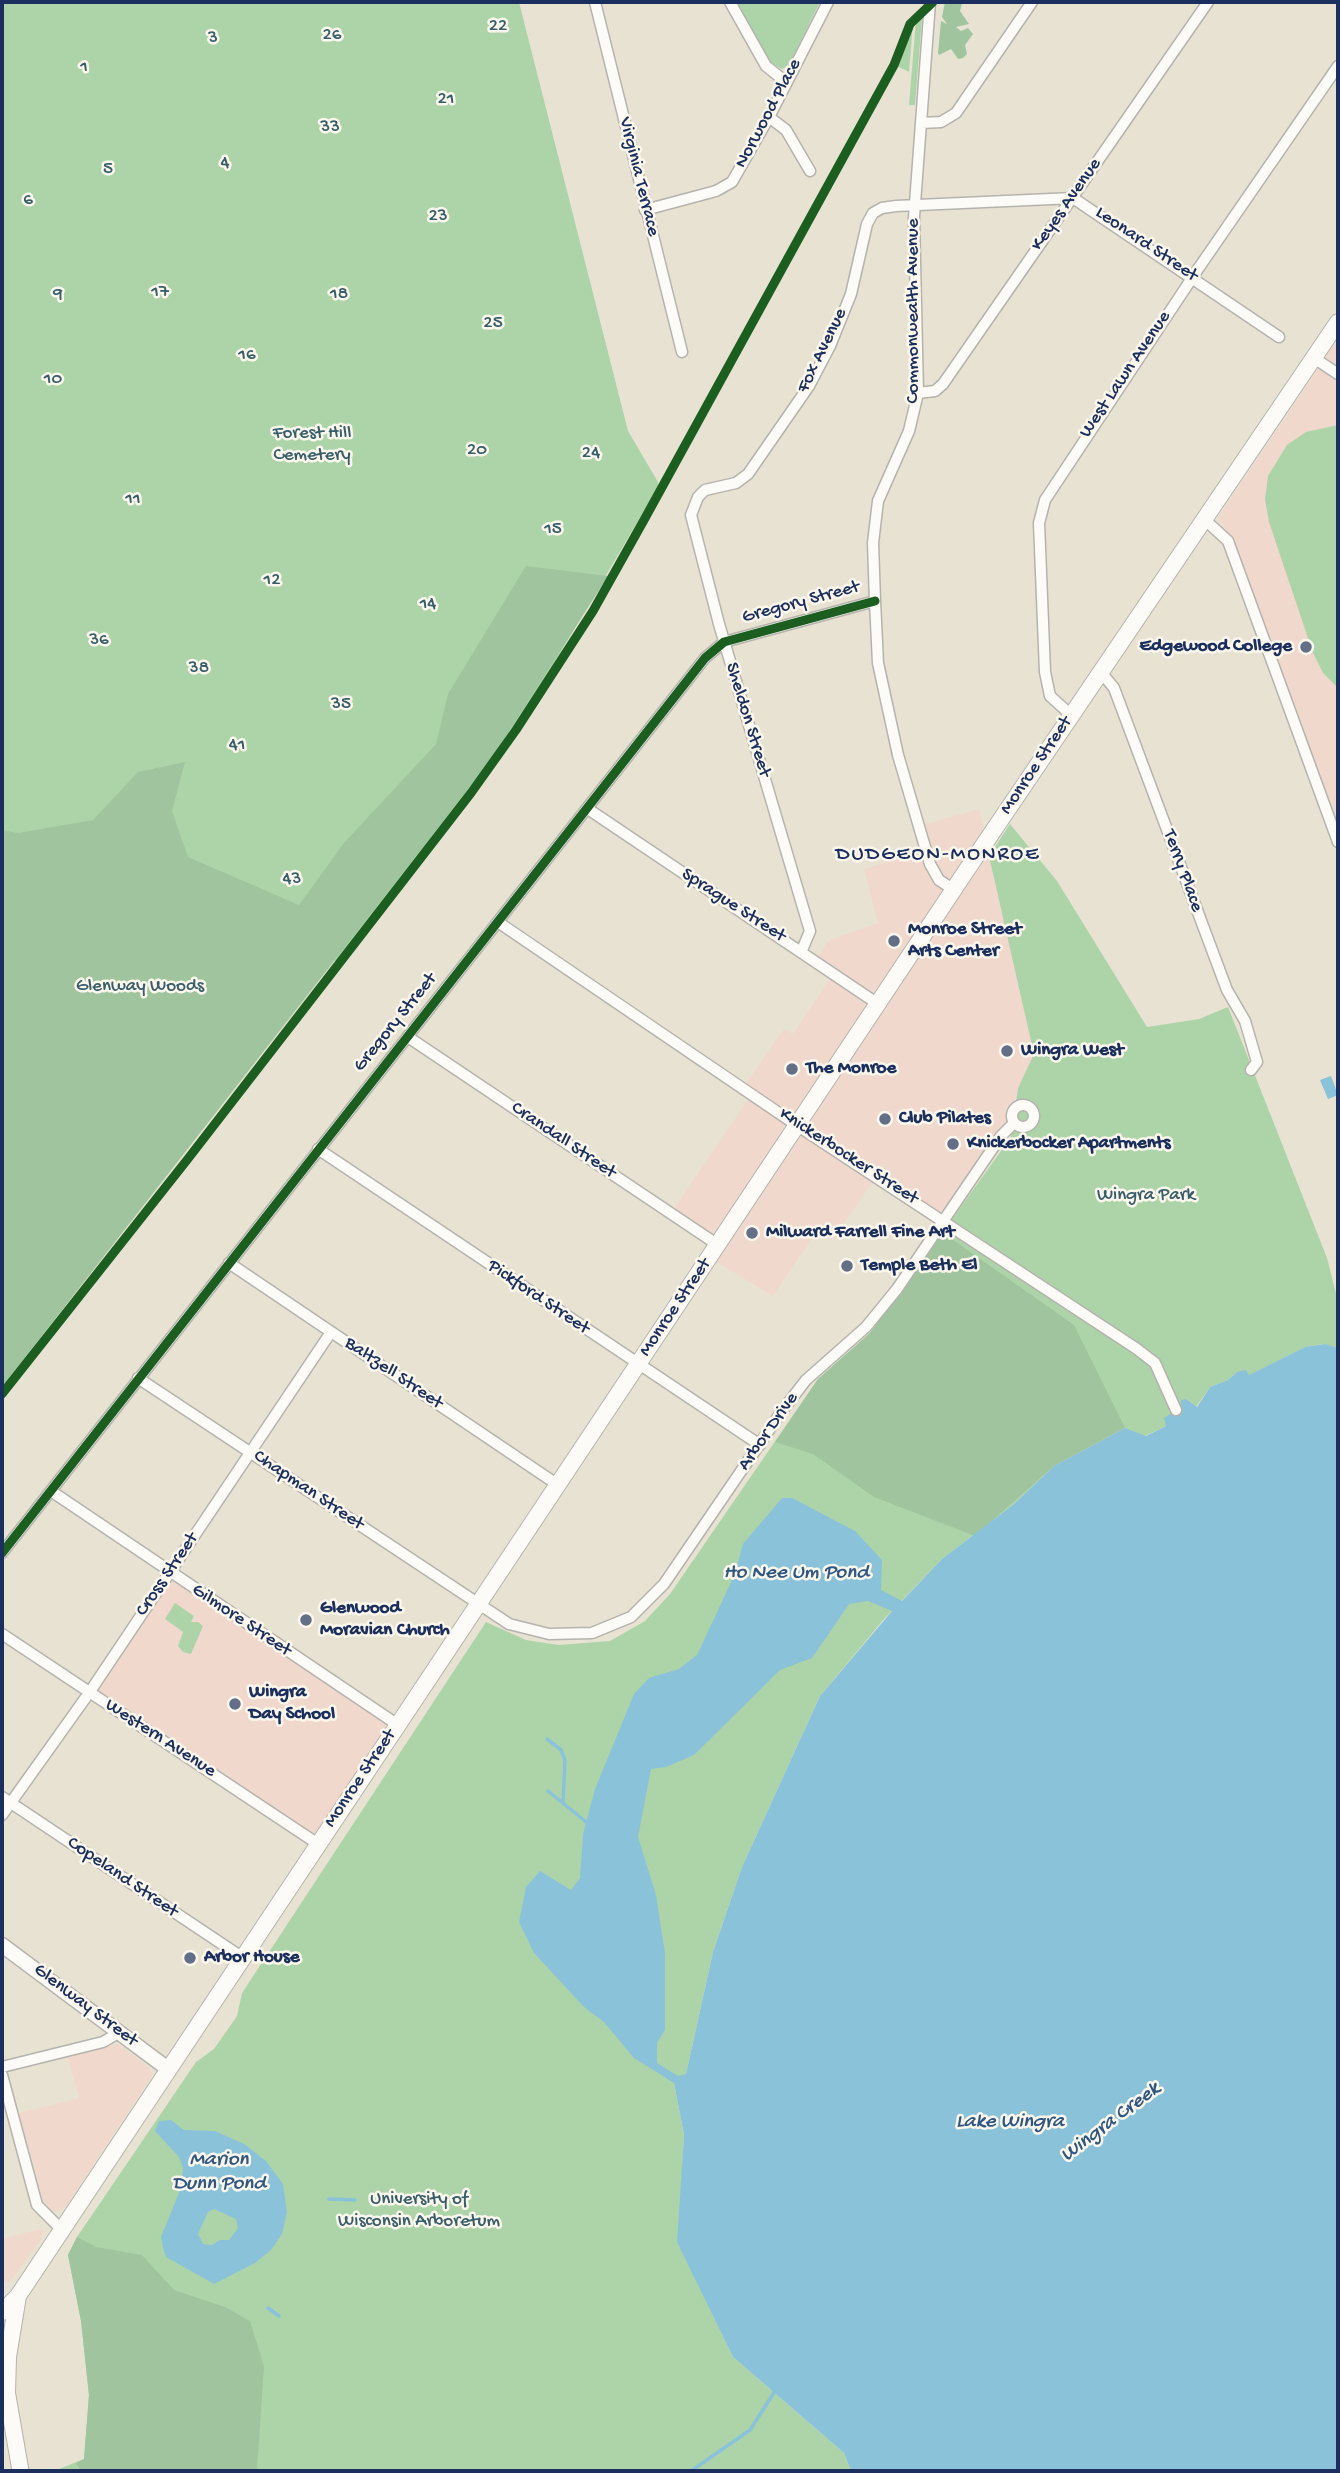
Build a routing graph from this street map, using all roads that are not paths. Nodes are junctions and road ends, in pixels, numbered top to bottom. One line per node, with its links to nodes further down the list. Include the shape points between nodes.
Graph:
1 (595, 2): 14 (street, Virginia Terrace)
2 (730, 2): 8 (street, via 766,66)
3 (828, 2): 8 (street, Norwood Place)
4 (930, 2): 10 (street, Commonwealth Avenue)
5 (1032, 2): 10 (street, via 956,113 941,122)
6 (1208, 2): 12 (street, Keyes Avenue)
7 (1338, 66): 15 (street, West Lawn Avenue)
8 (786, 82): 9 (street, Norwood Place)
9 (769, 117): 11 (street, via 786,130); 14 (street, Norwood Place, via 732,182 716,191)
10 (921, 123): 13 (street, Commonwealth Avenue)
11 (810, 171)
12 (1073, 198): 13 (street, Leonard Street); 15 (street, Leonard Street); 21 (street, Keyes Avenue, via 940,388)
13 (914, 206): 21 (street, Commonwealth Avenue); 22 (street, Fox Avenue, via 884,207 873,214 851,294 809,386 748,474)
14 (645, 210): 18 (street, Virginia Terrace)
15 (1192, 276): 17 (street, Leonard Street); 27 (street, West Lawn Avenue, via 1056,479 1041,511 1047,688 1054,703)
16 (1338, 322): 19 (main road, Monroe Street)
17 (1279, 337)
18 (682, 352)
19 (1314, 358): 20 (street); 23 (main road, Monroe Street)
20 (1338, 374)
21 (918, 393): 24 (street, Commonwealth Avenue, via 909,431 878,501 873,543)
22 (705, 490): 25 (street, Sheldon Street, via 692,509 691,523)
23 (1204, 519): 26 (main road, Monroe Street); 29 (street, via 1227,541)
24 (875, 601): 25 (street, Gregory Street); 30 (street, Commonwealth Avenue, via 878,663 898,755 930,864 939,880)
25 (724, 642): 28 (street, Gregory Street, via 705,658); 32 (street, Sheldon Street, via 810,931)
26 (1100, 671): 27 (main road, Monroe Street); 35 (street, Terry Place, via 1114,688 1227,990 1245,1021 1257,1062)
27 (1071, 715): 30 (main road, Monroe Street)
28 (588, 809): 31 (street, Gregory Street); 32 (street, Sprague Street)
29 (1338, 842)
30 (954, 890): 33 (main road, Monroe Street)
31 (498, 922): 34 (street, Gregory Street); 37 (street, Knickerbocker Street)
32 (802, 950): 33 (street, Sprague Street)
33 (878, 1004): 37 (main road, Monroe Street)
34 (408, 1037): 38 (street, Gregory Street); 40 (street, Crandall Street)
35 (1251, 1070)
36 (1014, 1123): 39 (street, Arbor Drive)
37 (798, 1126): 39 (street, Knickerbocker Street); 40 (main road, Monroe Street)
38 (318, 1149): 41 (street, Gregory Street); 43 (street, Pickford Street)
39 (944, 1220): 45 (street, Knickerbocker Street, via 1155,1363); 46 (street, Arbor Drive, via 882,1308 806,1380)
40 (718, 1245): 43 (main road, Monroe Street)
41 (229, 1263): 42 (street, Baltzell Street); 44 (street, Gregory Street)
42 (331, 1332): 47 (street, Cross Street); 48 (street, Baltzell Street)
43 (638, 1365): 46 (street, Pickford Street); 48 (main road, Monroe Street)
44 (138, 1378): 47 (street, Chapman Street); 49 (street, Gregory Street)
45 (1176, 1410)
46 (760, 1445): 52 (street, Arbor Drive, via 664,1584 631,1617 592,1633 549,1634 509,1624)
47 (250, 1452): 51 (street, Cross Street); 52 (street, Chapman Street)
48 (558, 1485): 52 (main road, Monroe Street)
49 (51, 1491): 50 (street, Gregory Street); 51 (street, Gilmore Street)
50 (2, 1553)
51 (169, 1572): 54 (street, Cross Street); 55 (street, Gilmore Street)
52 (478, 1604): 55 (main road, Monroe Street)
53 (2, 1634): 54 (street, Western Avenue)
54 (89, 1693): 56 (street, Cross Street); 58 (street, Western Avenue)
55 (398, 1726): 58 (main road, Monroe Street)
56 (6, 1800): 57 (street, Cross Street); 60 (street, Copeland Street)
57 (2, 1815)
58 (318, 1843): 60 (main road, Monroe Street)
59 (2, 1945): 61 (street, Glenway Street)
60 (243, 1958): 63 (main road, Monroe Street)
61 (120, 2032): 62 (street, via 103,2042); 63 (street, Glenway Street)
62 (2, 2067)
63 (168, 2069): 65 (main road, Monroe Street)
64 (2, 2075): 65 (street, via 37,2206)
65 (61, 2229): 66 (main road, Monroe Street)
66 (12, 2306): 67 (street, Monroe Street); 69 (main road, Monroe Street, via 7,2393)
67 (2, 2339)
68 (2, 2441): 69 (main road)
69 (21, 2470)

